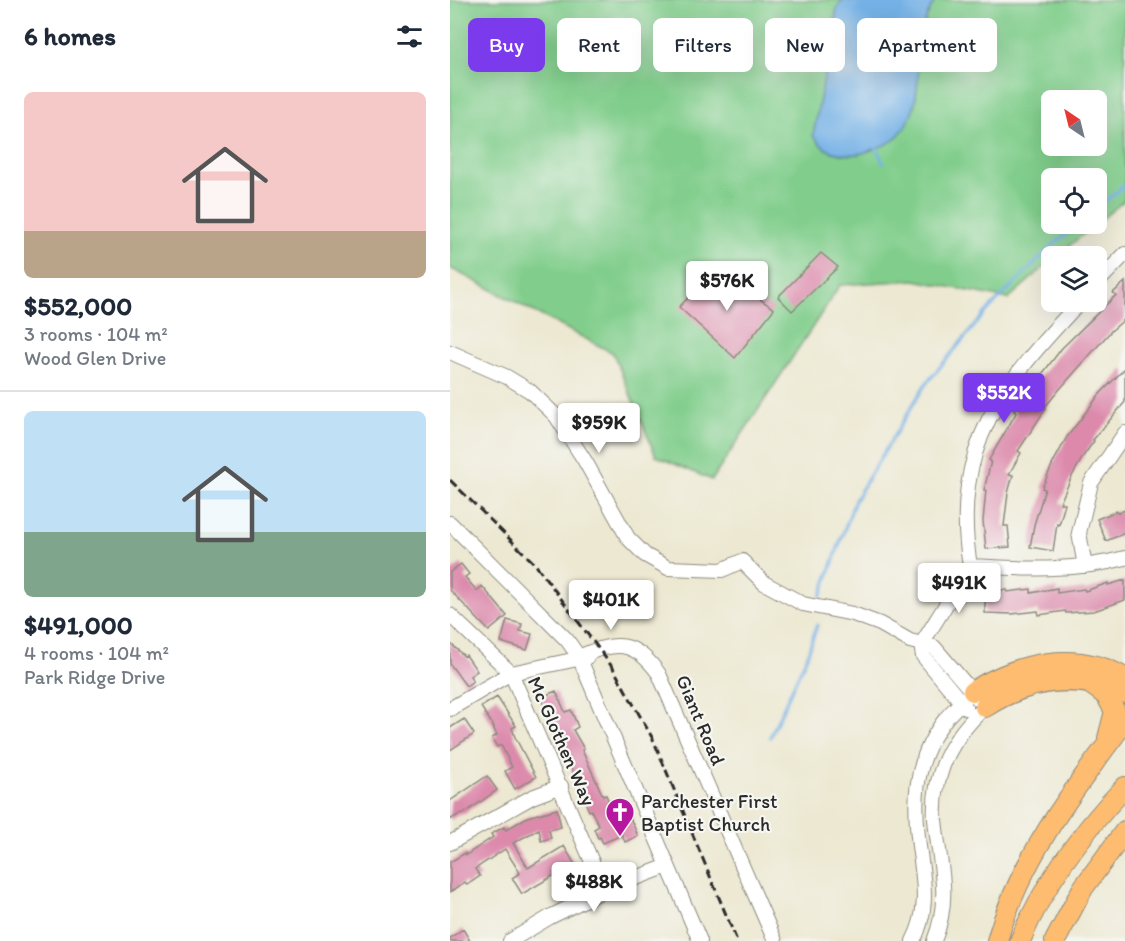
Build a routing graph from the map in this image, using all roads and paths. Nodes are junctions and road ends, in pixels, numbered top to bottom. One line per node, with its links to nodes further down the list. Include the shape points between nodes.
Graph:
1 (1125, 254): 2 (street)
2 (1107, 273)
3 (1071, 312): 8 (street, via 1037,348 983,428 971,462 966,495 965,536)
4 (450, 352): 11 (street, via 507,377 530,391 556,416 628,538 645,555 668,568 723,570 742,561 765,582 803,604 872,620)
5 (1125, 433): 9 (street, via 1091,483 1079,533)
6 (450, 523): 12 (street, via 567,640)
7 (1125, 558): 9 (street)
8 (970, 566): 9 (street); 11 (street)
9 (1085, 566)
10 (450, 615): 13 (street)
11 (921, 645): 17 (street, via 933,647)
12 (579, 657): 13 (street, Giant Road); 25 (street); 29 (street, Giant Road, via 599,648 631,647 660,674)
13 (511, 673): 18 (street, Giant Road); 21 (street, Mc Glothen Way)
14 (1125, 678): 17 (highway, via 1092,664 1057,661 1003,673)
15 (1087, 682): 16 (highway); 17 (highway, via 1056,681 1022,687); 20 (highway, via 1106,695 1115,711)
16 (1125, 693)
17 (973, 704): 30 (street, via 948,716 934,735 917,784 915,807 925,896); 31 (street, via 938,776 935,819 944,883)
18 (450, 709)
19 (1125, 721): 20 (highway)
20 (1097, 758): 32 (highway, via 1026,865)
21 (561, 786): 24 (street, via 532,797); 26 (street, Mc Glothen Way)
22 (1125, 787): 33 (highway, via 1059,866)
23 (1125, 831): 34 (highway, via 1083,888)
24 (450, 843)
25 (668, 866): 26 (street); 28 (street)
26 (604, 890): 27 (street)
27 (510, 941)
28 (700, 941)
29 (775, 941)
30 (913, 941)
31 (934, 941)
32 (998, 941)
33 (1020, 941)
34 (1054, 941)

